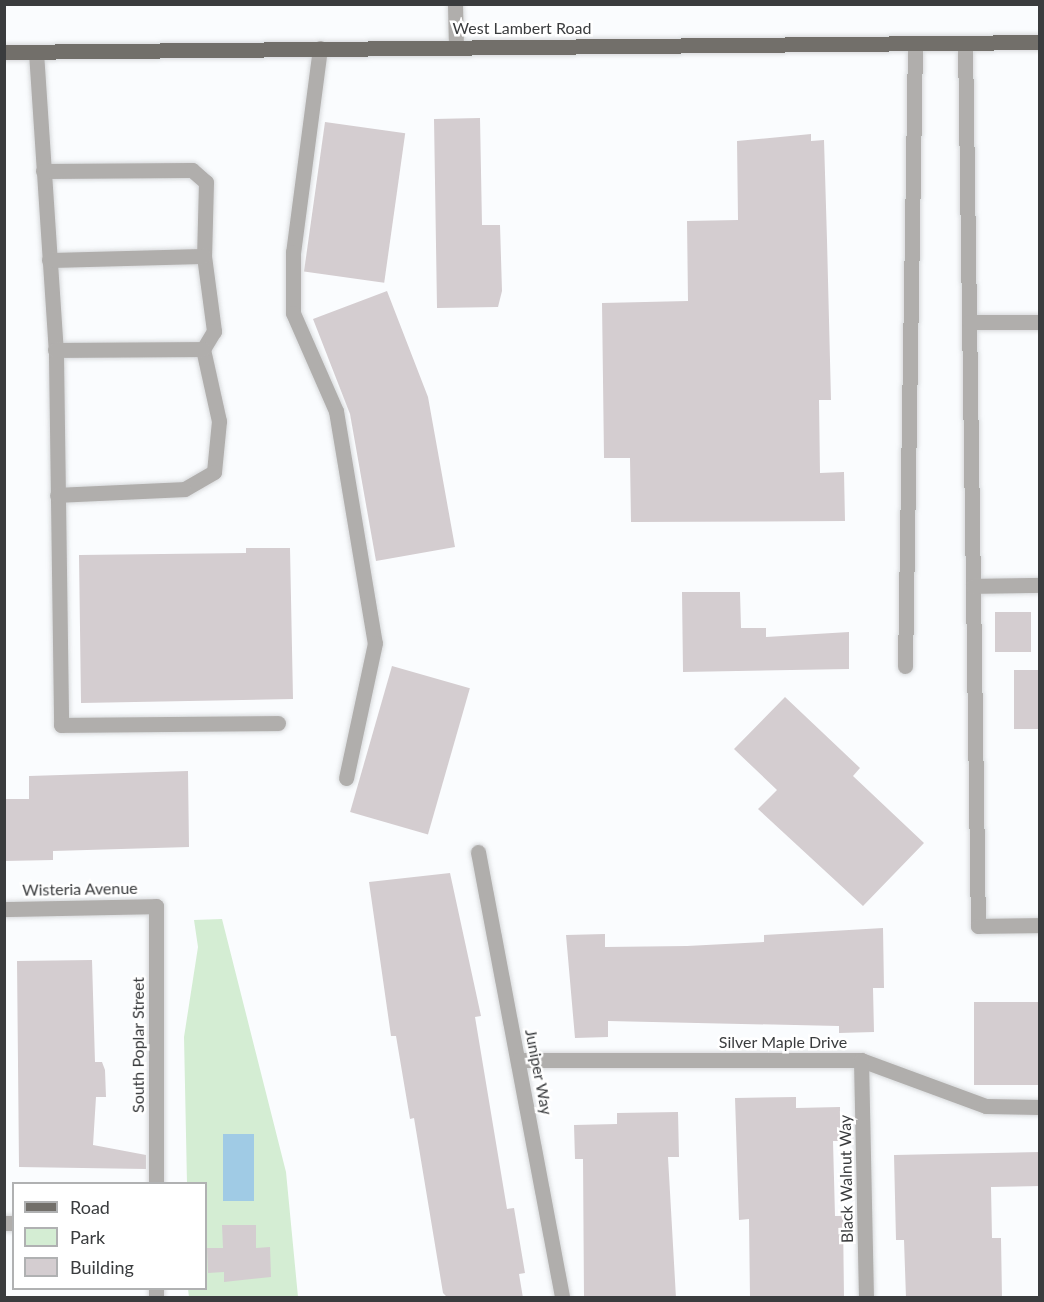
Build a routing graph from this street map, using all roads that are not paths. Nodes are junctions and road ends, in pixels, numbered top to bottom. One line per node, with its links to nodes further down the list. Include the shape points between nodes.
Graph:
1 (455, 4): 5 (street)
2 (1040, 42): 4 (main road, West Lambert Road)
3 (915, 43): 4 (main road, West Lambert Road); 5 (main road, West Lambert Road); 19 (street)
4 (965, 43): 12 (street)
5 (456, 47): 6 (main road, West Lambert Road)
6 (320, 48): 8 (main road, West Lambert Road); 21 (street, via 293,252 293,313 336,411 375,643)
7 (4, 52): 8 (main road, West Lambert Road)
8 (36, 52): 9 (street)
9 (43, 171): 10 (street, via 192,170 206,182); 11 (street)
10 (204, 256): 11 (street); 14 (street, via 214,331)
11 (49, 260): 15 (street)
12 (969, 322): 13 (street); 18 (street)
13 (1040, 322)
14 (203, 349): 15 (street); 16 (street, via 219,421 214,472 184,489)
15 (54, 350): 16 (street)
16 (57, 495): 20 (street, via 61,725)
17 (1040, 585): 18 (street)
18 (973, 586): 25 (street, via 978,926)
19 (905, 666)
20 (278, 723)
21 (346, 778)
22 (478, 852): 26 (street, Juniper Way)
23 (156, 906): 24 (street, Wisteria Avenue); 29 (street, South Poplar Street)
24 (4, 909)
25 (1040, 925)
26 (518, 1060): 27 (street, Silver Maple Drive); 30 (street, Juniper Way)
27 (861, 1060): 28 (street, Silver Maple Drive, via 986,1107); 31 (street, Black Walnut Way)
28 (1040, 1107)
29 (156, 1182)
30 (562, 1298)
31 (866, 1298)

